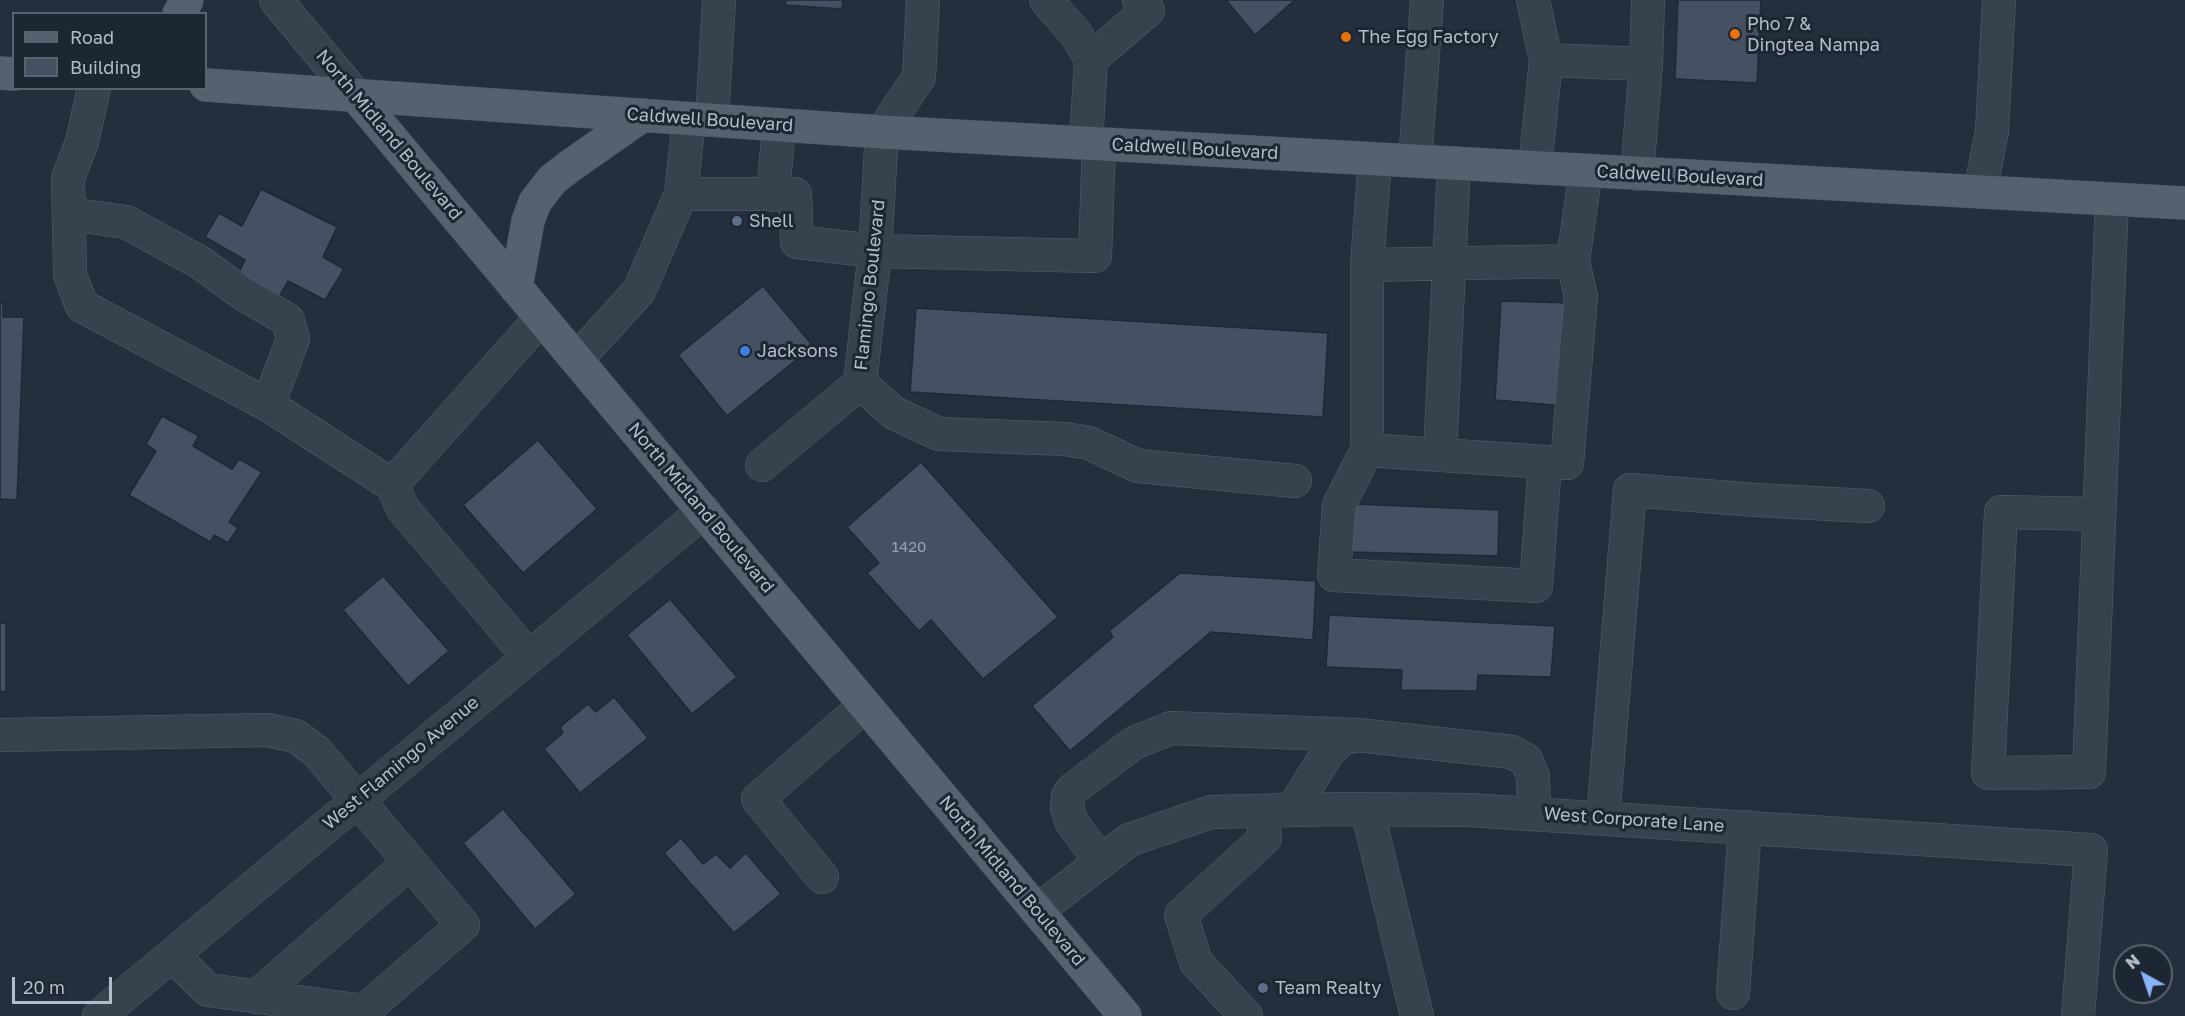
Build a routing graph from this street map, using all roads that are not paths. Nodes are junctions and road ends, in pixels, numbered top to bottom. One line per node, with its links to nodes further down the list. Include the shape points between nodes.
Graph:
1 (276, 0): 15 (street, North Midland Boulevard)
2 (719, 0): 17 (street)
3 (923, 0): 19 (street, via 919,77)
4 (1046, 0): 10 (street, via 1076,34)
5 (1139, 0): 10 (street, via 1148,10)
6 (1428, 0): 22 (street)
7 (1533, 0): 11 (street)
8 (1648, 0): 12 (street)
9 (2000, 0): 27 (street, via 1992,132)
10 (1091, 59): 20 (street)
11 (1546, 60): 12 (street); 24 (street)
12 (1646, 64): 26 (street)
13 (207, 85): 15 (main road, Caldwell Boulevard)
14 (94, 90): 32 (street, via 82,142 68,178)
15 (356, 96): 16 (main road, Caldwell Boulevard); 37 (main road, North Midland Boulevard)
16 (643, 116): 17 (main road, Caldwell Boulevard); 37 (main road, via 552,180 535,202)
17 (700, 120): 18 (main road, Caldwell Boulevard); 28 (street)
18 (779, 125): 19 (main road, Caldwell Boulevard); 29 (street)
19 (882, 132): 20 (main road, Caldwell Boulevard); 33 (street, Flamingo Boulevard)
20 (1093, 144): 21 (main road, Caldwell Boulevard); 33 (street, via 1095,256)
21 (1375, 159): 22 (main road, Caldwell Boulevard); 36 (street)
22 (1415, 161): 23 (main road, Caldwell Boulevard)
23 (1454, 164): 24 (main road, Caldwell Boulevard); 35 (street)
24 (1535, 168): 25 (main road, Caldwell Boulevard)
25 (1586, 170): 26 (main road, Caldwell Boulevard); 34 (street)
26 (1637, 174): 27 (main road, Caldwell Boulevard)
27 (1980, 192): 30 (main road, Caldwell Boulevard)
28 (681, 194): 29 (street); 39 (street, via 639,291)
29 (773, 195): 33 (street, via 795,194 797,242)
30 (2112, 199): 31 (main road, Caldwell Boulevard); 50 (street)
31 (2185, 203)
32 (69, 214): 41 (street, via 70,275 82,306); 41 (street, via 126,222 201,263 288,320 292,339)
33 (875, 251): 40 (street, Flamingo Boulevard)
34 (1573, 261): 35 (street); 44 (street, via 1581,297 1567,463)
35 (1448, 262): 36 (street); 43 (street)
36 (1367, 265): 42 (street)
37 (516, 288): 38 (main road, North Midland Boulevard)
38 (542, 318): 39 (main road, North Midland Boulevard); 47 (street)
39 (577, 359): 49 (main road, North Midland Boulevard)
40 (860, 383): 45 (street, Flamingo Boulevard); 46 (street, via 894,413 939,434 1065,439 1089,443 1138,466)
41 (268, 405): 47 (street)
42 (1367, 450): 43 (street); 44 (street, via 1338,506 1334,575 1536,586)
43 (1440, 454): 44 (street)
44 (1545, 462)
45 (762, 465)
46 (1295, 481)
47 (392, 485): 51 (street, via 403,510)
48 (1868, 506): 59 (street, via 1630,490)
49 (704, 511): 51 (street, West Flamingo Avenue); 52 (main road, North Midland Boulevard)
50 (2099, 514): 50 (street, via 2089,772 1988,773 2001,512)
51 (528, 656): 55 (street, West Flamingo Avenue)
52 (865, 705): 63 (street, via 758,799); 64 (main road, North Midland Boulevard)
53 (0, 735): 55 (street, via 267,730 296,736 317,752)
54 (1358, 735): 57 (street, via 1342,739 1329,751); 58 (street, via 1512,752 1526,760 1533,776); 62 (street, via 1171,728 1134,743 1068,796 1071,821)
55 (358, 799): 61 (street); 65 (street, West Flamingo Avenue)
56 (1367, 809): 57 (street, West Corporate Lane); 58 (street, West Corporate Lane); 71 (street)
57 (1277, 810): 62 (street, West Corporate Lane, via 1211,812 1129,840); 70 (street, via 1265,838 1181,915 1196,962)
58 (1534, 814): 59 (street, West Corporate Lane)
59 (1603, 818): 60 (street, West Corporate Lane)
60 (1745, 827): 66 (street); 72 (street, West Corporate Lane, via 2091,850)
61 (410, 862): 67 (street); 67 (street, via 463,925 364,1011)
62 (1101, 862): 64 (street, West Corporate Lane)
63 (822, 877)
64 (1037, 911): 69 (main road, North Midland Boulevard)
65 (172, 955): 67 (street, via 208,990); 68 (street, West Flamingo Avenue)
66 (1733, 993)
67 (256, 997)
68 (99, 1016)
69 (1125, 1016)
70 (1246, 1016)
71 (1417, 1016)
72 (2078, 1016)

